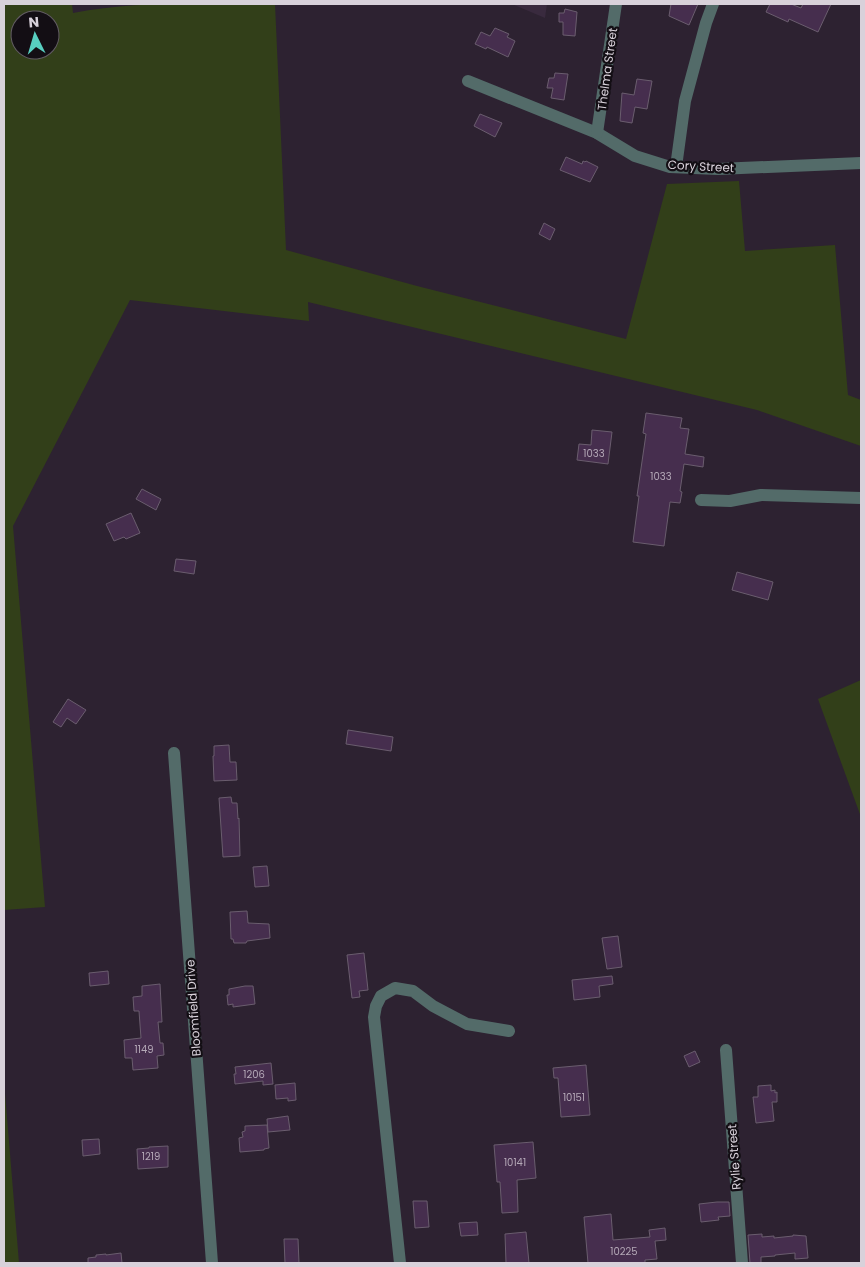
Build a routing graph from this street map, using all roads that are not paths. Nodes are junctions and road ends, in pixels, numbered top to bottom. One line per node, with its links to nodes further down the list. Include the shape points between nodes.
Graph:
1 (616, 4): 4 (street, Thelma Street)
2 (713, 4): 6 (street, via 685,101)
3 (468, 81): 4 (street, Cory Street)
4 (597, 133): 6 (street, Cory Street, via 635,156)
5 (861, 163): 6 (street, Cory Street, via 718,169)
6 (676, 167)
7 (861, 498): 8 (street, via 761,495 730,501)
8 (701, 500)
9 (174, 753): 12 (street, Bloomfield Drive)
10 (509, 1031): 13 (street, via 467,1024 413,991 395,988 381,996 376,1006 377,1058)
11 (726, 1050): 14 (street, Rylie Street)
12 (212, 1263)
13 (400, 1263)
14 (742, 1263)

